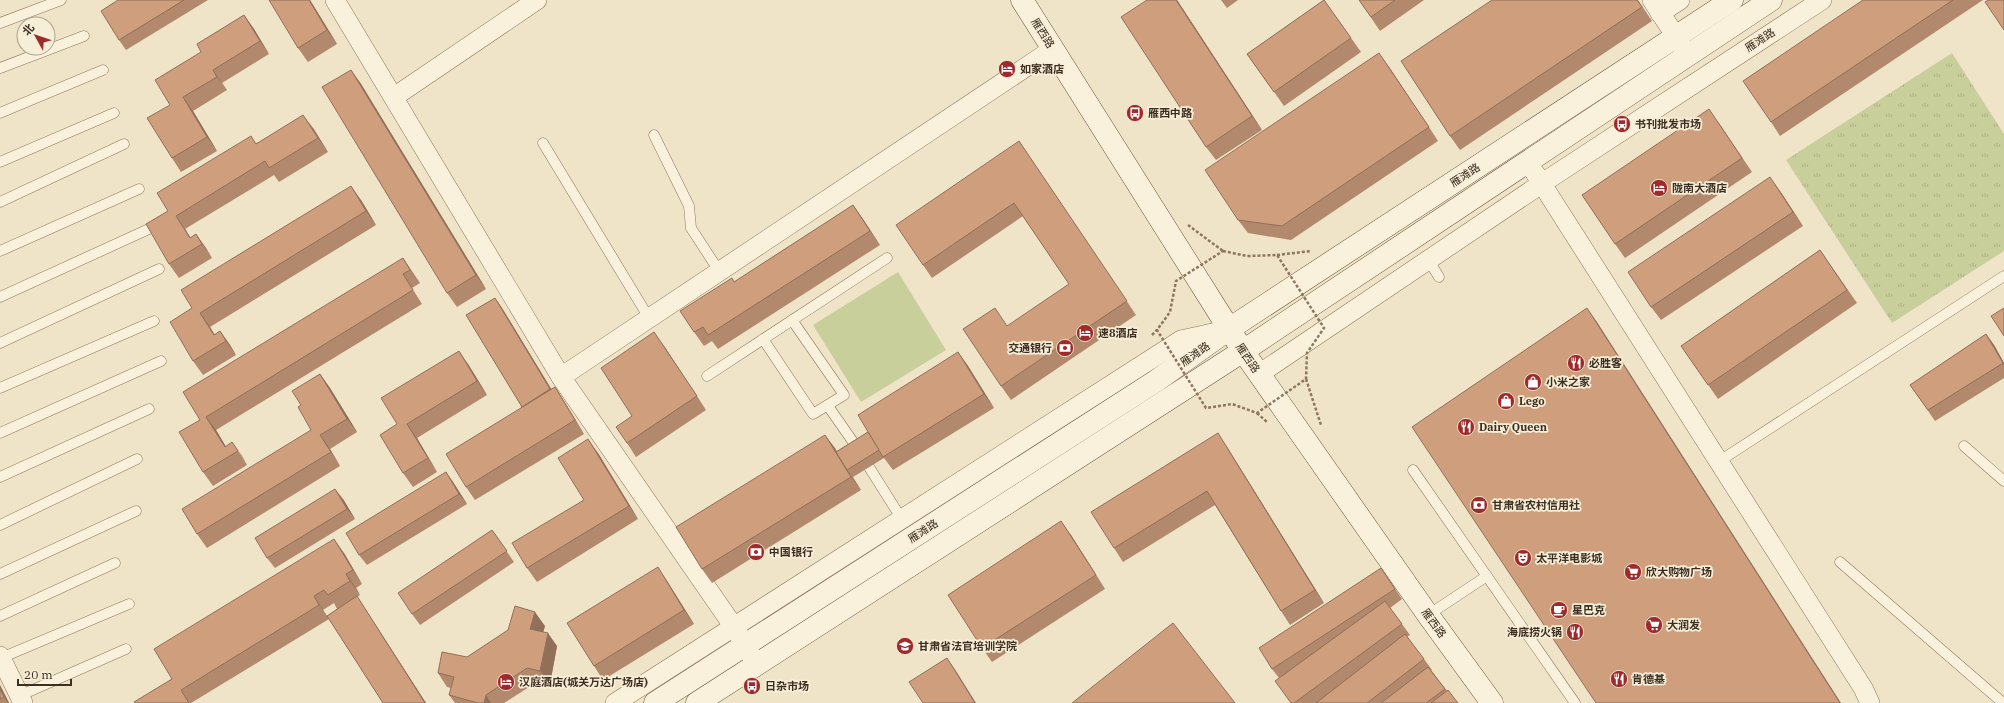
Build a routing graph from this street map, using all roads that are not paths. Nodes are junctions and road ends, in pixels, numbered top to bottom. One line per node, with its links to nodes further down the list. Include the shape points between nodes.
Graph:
1 (61, 0): 10 (lane)
2 (335, 0): 17 (street)
3 (537, 0): 17 (street)
4 (1022, 0): 13 (main road, 雁西路)
5 (1680, 0): 9 (street)
6 (1732, 0): 12 (main road, 雁滩路)
7 (1771, 0): 14 (main road, 雁滩路)
8 (1822, 0): 25 (street, 雁滩路)
9 (1656, 7): 12 (street)
10 (0, 23)
11 (84, 36): 15 (lane)
12 (1676, 37): 14 (street); 40 (main road, 雁滩路)
13 (1053, 49): 33 (street); 40 (main road, 雁西路)
14 (1688, 55): 24 (main road, 雁滩路)
15 (0, 68)
16 (103, 70): 18 (lane)
17 (394, 98): 47 (street)
18 (0, 113)
19 (114, 113): 23 (lane)
20 (654, 135): 33 (lane, via 689,206 691,228)
21 (543, 143): 37 (lane)
22 (124, 144): 27 (lane)
23 (0, 162)
24 (1529, 162): 25 (street); 43 (main road, 雁滩路)
25 (1541, 184): 31 (street, 雁滩路); 55 (street)
26 (139, 189): 29 (lane)
27 (0, 202)
28 (151, 228): 36 (lane)
29 (0, 251)
30 (887, 258): 38 (lane)
31 (1428, 261): 35 (lane); 45 (street, 雁滩路)
32 (159, 269): 42 (lane)
33 (719, 271): 37 (street)
34 (2004, 276): 55 (lane)
35 (1439, 277)
36 (0, 297)
37 (649, 318): 47 (street)
38 (792, 320): 41 (lane); 49 (lane, via 844,395)
39 (154, 321): 48 (lane)
40 (1229, 329): 43 (main road, 雁西路); 61 (street, via 1181,340); 63 (main road, 雁滩路)
41 (763, 339): 46 (lane); 49 (lane, via 813,414)
42 (0, 343)
43 (1243, 351): 45 (main road, 雁西路); 63 (main road, 雁滩路)
44 (161, 361): 51 (lane)
45 (1259, 374): 69 (main road, 雁西路)
46 (707, 376)
47 (561, 377): 71 (street)
48 (0, 388)
49 (828, 406): 53 (lane)
50 (149, 409): 58 (lane)
51 (0, 433)
52 (1964, 446): 59 (lane)
53 (858, 449)
54 (137, 459): 62 (lane)
55 (1718, 462): 82 (street)
56 (869, 467): 61 (lane)
57 (1414, 470): 67 (lane)
58 (0, 477)
59 (2004, 481)
60 (136, 511): 66 (lane)
61 (901, 518): 63 (lane); 71 (street)
62 (0, 525)
63 (918, 546): 72 (main road, 雁滩路); 75 (main road, 雁滩路)
64 (1840, 562): 83 (lane)
65 (115, 563): 70 (lane)
66 (0, 574)
67 (1487, 576): 69 (lane); 81 (lane)
68 (129, 604): 74 (lane)
69 (1428, 615): 80 (main road, 雁西路)
70 (0, 616)
71 (734, 627): 72 (street); 77 (street)
72 (745, 646): 75 (street); 78 (main road, 雁滩路)
73 (126, 649): 76 (lane)
74 (1, 657): 76 (street)
75 (757, 665): 79 (main road, 雁滩路)
76 (21, 699)
77 (615, 703)
78 (655, 703)
79 (697, 703)
80 (1492, 703)
81 (1575, 703)
82 (1870, 703)
83 (2003, 703)

